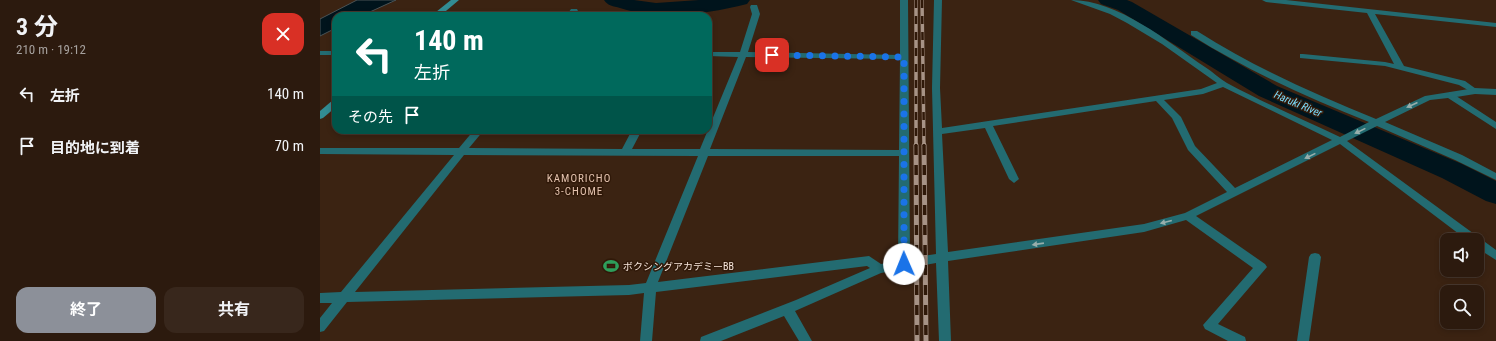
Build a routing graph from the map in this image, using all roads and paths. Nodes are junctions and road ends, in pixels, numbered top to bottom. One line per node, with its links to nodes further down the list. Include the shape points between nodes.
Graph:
1 (455, 0): 7 (main road)
2 (904, 0): 16 (street)
3 (938, 0): 28 (street)
4 (1075, 0): 18 (street, via 1107,10 1137,27)
5 (1266, 0): 8 (street)
6 (754, 7): 14 (street, via 756,14)
7 (440, 12)
8 (1370, 12): 9 (street); 17 (street)
9 (1496, 25)
10 (1194, 32): 25 (street, via 1213,46 1266,75)
11 (320, 53): 12 (street)
12 (332, 53)
13 (712, 54): 14 (street)
14 (742, 54): 16 (street); 29 (street)
15 (1303, 56): 17 (street)
16 (904, 57): 37 (street)
17 (1400, 67): 19 (street, via 1462,82)
18 (1223, 84): 22 (street); 33 (street)
19 (1475, 91): 20 (street); 21 (street)
20 (1496, 92)
21 (1450, 95): 25 (street, one-way to 25, via 1428,98); 27 (street)
22 (1158, 98): 26 (street); 41 (street, via 1176,117 1192,148)
23 (332, 106): 24 (main road)
24 (320, 116)
25 (1376, 123): 33 (street, one-way to 33); 39 (street, via 1431,144)
26 (988, 125): 28 (street); 40 (street)
27 (1496, 126)
28 (938, 132): 46 (street)
29 (712, 133)
30 (476, 134): 35 (street)
31 (635, 134): 36 (street)
32 (712, 134): 38 (street)
33 (1343, 140): 41 (street, one-way to 41); 43 (street)
34 (320, 151): 35 (street)
35 (461, 151): 36 (street); 52 (street)
36 (625, 152): 38 (street)
37 (903, 153): 38 (street); 48 (street)
38 (704, 154): 50 (street)
39 (1496, 177)
40 (1014, 179)
41 (1234, 193): 42 (street)
42 (1188, 216): 46 (street, one-way to 46, via 1144,228); 59 (street, via 1261,267 1209,325)
43 (1466, 233)
44 (1484, 247): 45 (street)
45 (1496, 256)
46 (943, 257): 48 (street); 58 (street)
47 (1315, 257): 60 (street)
48 (904, 264): 49 (street)
49 (879, 269): 50 (street, via 869,261); 53 (street)
50 (650, 288): 52 (street); 55 (street)
51 (320, 298): 52 (street)
52 (343, 298): 54 (street)
53 (787, 309): 56 (street); 57 (street)
54 (320, 328)
55 (646, 341)
56 (706, 341)
57 (806, 341)
58 (945, 341)
59 (1240, 341)
60 (1302, 341)

